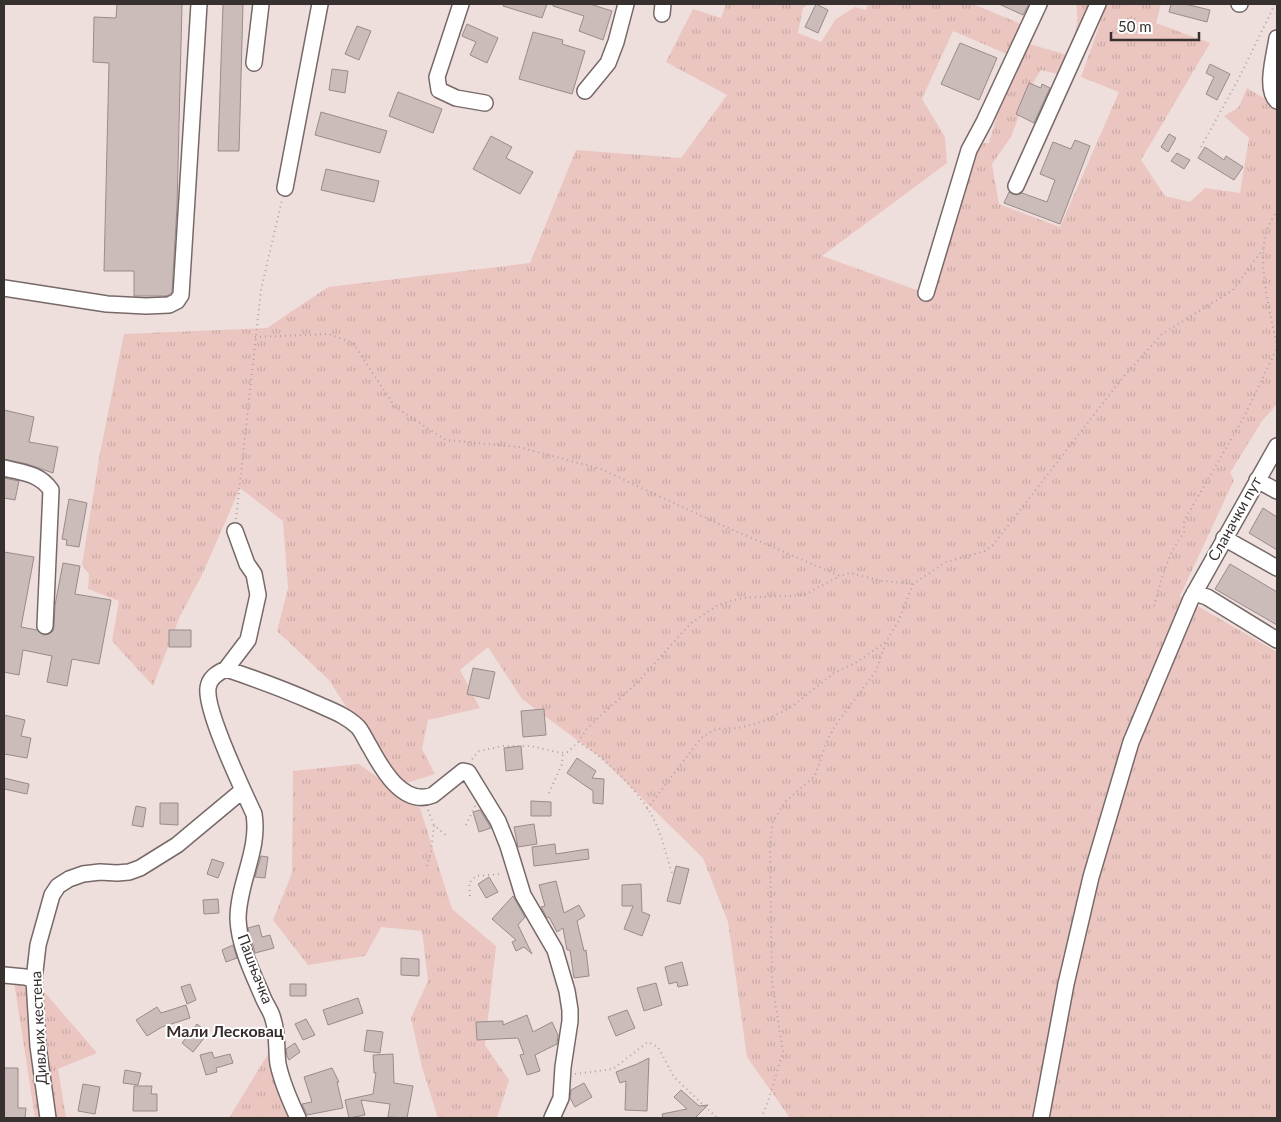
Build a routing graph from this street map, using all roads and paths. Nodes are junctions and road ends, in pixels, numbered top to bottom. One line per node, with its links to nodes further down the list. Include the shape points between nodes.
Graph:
1 (199, 4): 19 (street, via 181,296 177,302 146,306 107,304)
2 (261, 4): 10 (street)
3 (320, 4): 16 (street)
4 (461, 4): 13 (street, via 437,76 439,90 456,98)
5 (626, 4): 11 (street, via 608,63)
6 (1039, 4): 20 (street, via 969,150)
7 (1098, 4): 15 (street)
8 (1275, 4): 14 (path)
9 (1277, 38): 12 (street, via 1271,82 1271,91)
10 (254, 63)
11 (585, 91)
12 (1277, 101)
13 (485, 103)
14 (1201, 147)
15 (1016, 186)
16 (285, 188): 21 (path, via 261,290)
17 (1277, 210): 18 (path, via 1267,230)
18 (1263, 249): 22 (path, via 1264,276); 31 (path, via 1233,290 1162,334 1124,376 993,545 985,551 946,562)
19 (4, 288)
20 (926, 293)
21 (255, 337): 27 (path); 30 (path, via 329,334 353,343 395,407 446,440 519,447 601,469)
22 (1277, 348): 33 (path, via 1244,416 1184,521 1184,532 1162,574)
23 (1277, 446): 25 (street, Сланачки пут)
24 (4, 468): 34 (street, via 38,476 51,490)
25 (1257, 480): 26 (street); 28 (street, Сланачки пут)
26 (1277, 491)
27 (235, 531): 37 (street, via 254,574 258,595 248,640)
28 (1224, 538): 29 (street); 32 (street, Сланачки пут)
29 (1277, 568)
30 (840, 576): 31 (path, via 850,573 882,582); 38 (path, via 804,595 742,598 718,605 691,623)
31 (914, 584): 36 (path)
32 (1193, 596): 35 (street, via 1207,598); 61 (street, Сланачки пут, via 1131,742 1090,876)
33 (1154, 606)
34 (45, 626)
35 (1277, 640)
36 (886, 642): 45 (path, via 834,673 790,708 761,722 716,729 701,738); 60 (path, via 876,671 831,735 815,776 785,802 773,822 770,841 772,982 783,1052 768,1105)
37 (226, 669): 41 (street, via 216,673 208,688 213,714); 43 (street, via 277,686 344,716 359,729 391,780 407,794)
38 (578, 742): 39 (path); 45 (path, via 613,769)
39 (563, 753): 40 (path, via 531,746 486,748 474,756); 42 (path, via 562,764)
40 (466, 770): 43 (street); 44 (street)
41 (243, 790): 54 (street, Дивљих кестена, via 177,845 140,868 123,873 83,874 58,886 52,895 38,945); 57 (street, Пашњачка, via 254,814 256,831 241,892 240,934 262,996 274,1019 279,1065)
42 (549, 793)
43 (424, 798): 46 (path)
44 (484, 798): 47 (path, via 473,808); 51 (street, via 498,821)
45 (647, 808): 50 (path)
46 (434, 825): 48 (path); 49 (path)
47 (466, 825)
48 (448, 837)
49 (427, 866)
50 (672, 873)
51 (515, 874): 52 (path, via 476,876 469,884); 55 (street, via 522,895 555,950 567,991 570,1016)
52 (470, 896)
53 (4, 975): 54 (street)
54 (34, 980): 56 (street, Дивљих кестена, via 38,1046)
55 (562, 1076): 58 (street, via 561,1098); 59 (path, via 613,1069 648,1042 658,1047 674,1077)
56 (48, 1118)
57 (298, 1118)
58 (552, 1118)
59 (717, 1118)
60 (760, 1118)
61 (1041, 1118)

